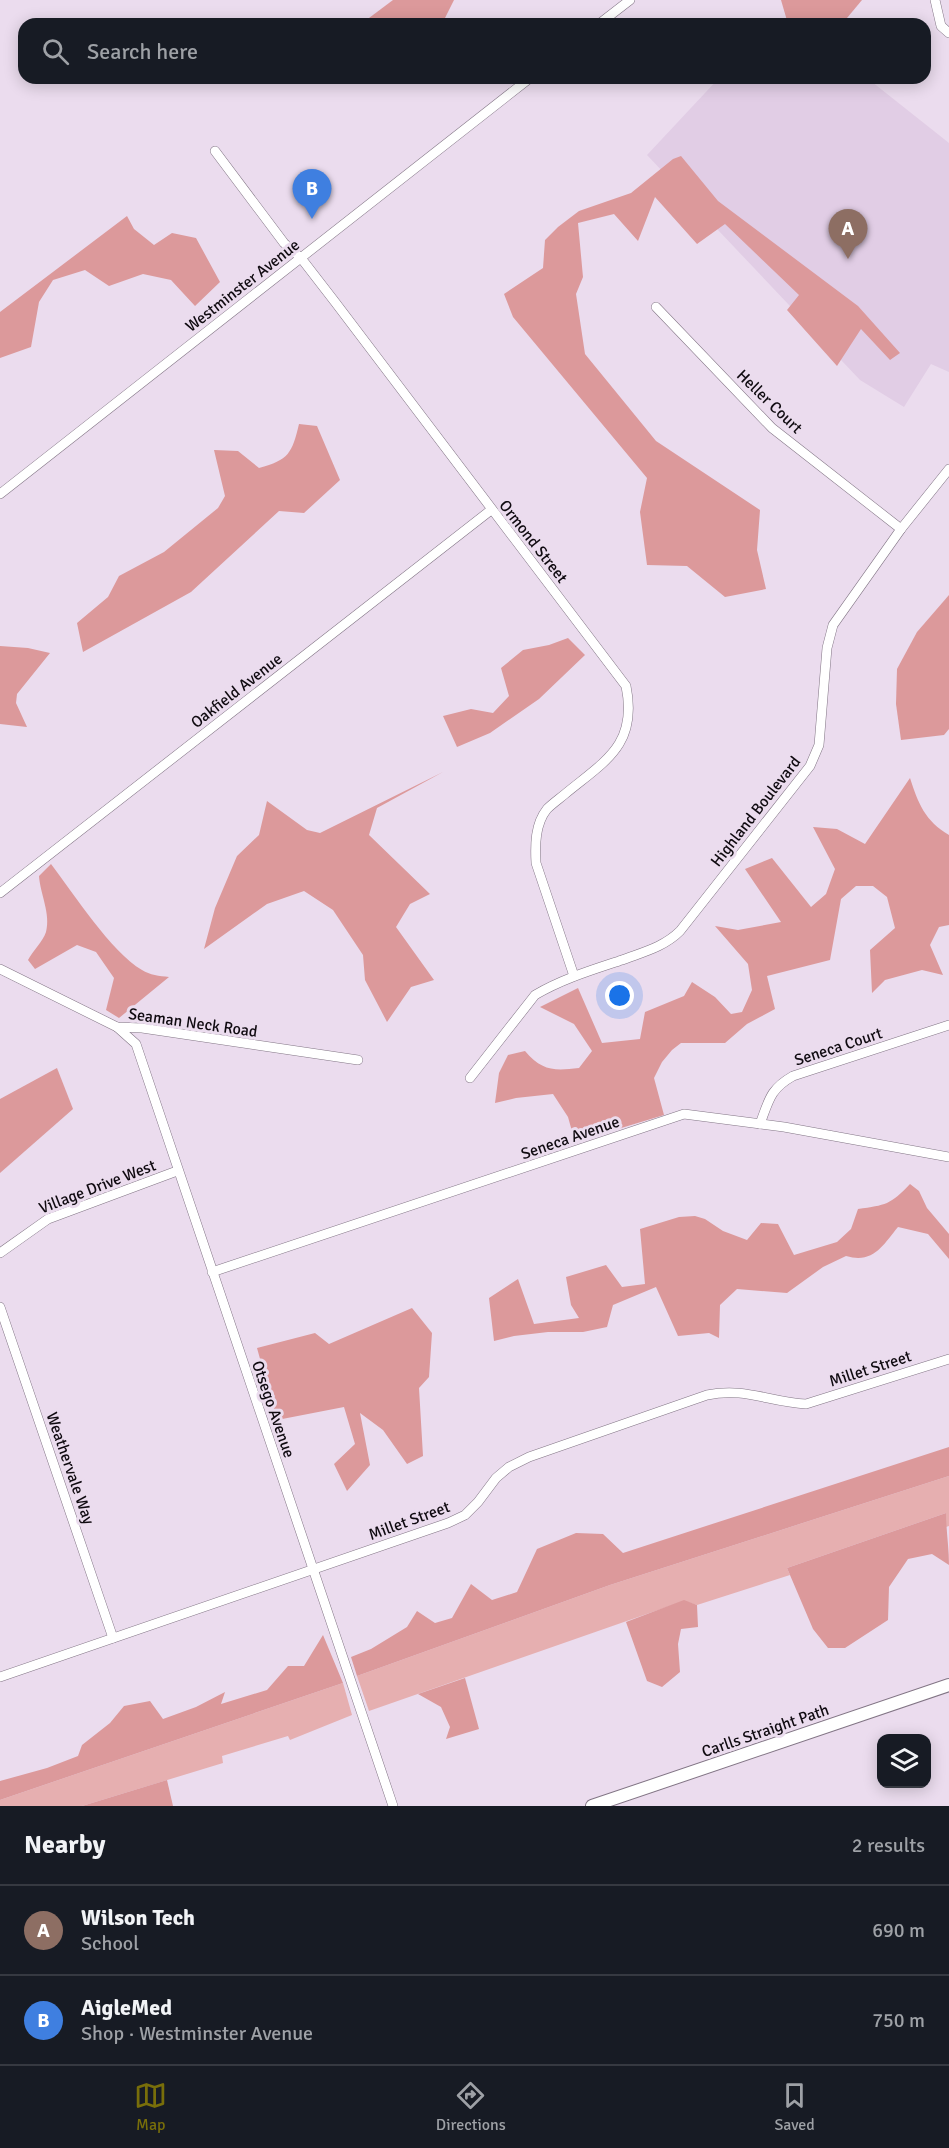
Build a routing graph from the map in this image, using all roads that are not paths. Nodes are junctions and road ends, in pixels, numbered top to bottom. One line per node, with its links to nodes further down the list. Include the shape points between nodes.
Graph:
1 (630, 0): 3 (street)
2 (935, 0): 4 (street, via 941,26)
3 (607, 18)
4 (949, 33)
5 (522, 84): 7 (street, Westminster Avenue)
6 (214, 151): 7 (street, Ormond Street, via 284,243)
7 (301, 258): 10 (street, Westminster Avenue); 11 (street, Ormond Street)
8 (656, 307): 12 (street, Heller Court, via 772,428)
9 (949, 469): 12 (street, Highland Boulevard)
10 (0, 494)
11 (491, 510): 13 (street, Oakfield Avenue); 15 (street, Ormond Street, via 617,672 629,701 629,721 623,739 613,754 547,810 535,843 536,862)
12 (901, 529): 15 (street, Highland Boulevard, via 833,625 827,648 819,745 810,766 670,941)
13 (0, 893)
14 (0, 969): 17 (street, Seaman Neck Road)
15 (574, 976): 19 (street, Highland Boulevard, via 535,995)
16 (949, 1025): 20 (street, Seneca Court, via 793,1076 779,1084)
17 (117, 1027): 18 (street, Seaman Neck Road); 22 (street, Otsego Avenue, via 136,1044)
18 (358, 1060)
19 (470, 1078)
20 (760, 1124): 21 (street, Seneca Avenue); 24 (street, Seneca Avenue, via 684,1114)
21 (949, 1157)
22 (177, 1171): 23 (street, Village Drive West, via 48,1219); 24 (street, Otsego Avenue)
23 (0, 1253)
24 (212, 1272): 27 (street, Otsego Avenue)
25 (0, 1307): 28 (street, Weathervale Way)
26 (949, 1359): 27 (street, Millet Street, via 806,1404 736,1391 707,1395 529,1457 496,1478 465,1515)
27 (312, 1569): 28 (street, Millet Street); 31 (street, Otsego Avenue)
28 (113, 1638): 29 (street, Millet Street)
29 (0, 1677)
30 (949, 1685): 32 (street, Carlls Straight Path)
31 (393, 1806)
32 (592, 1806)

